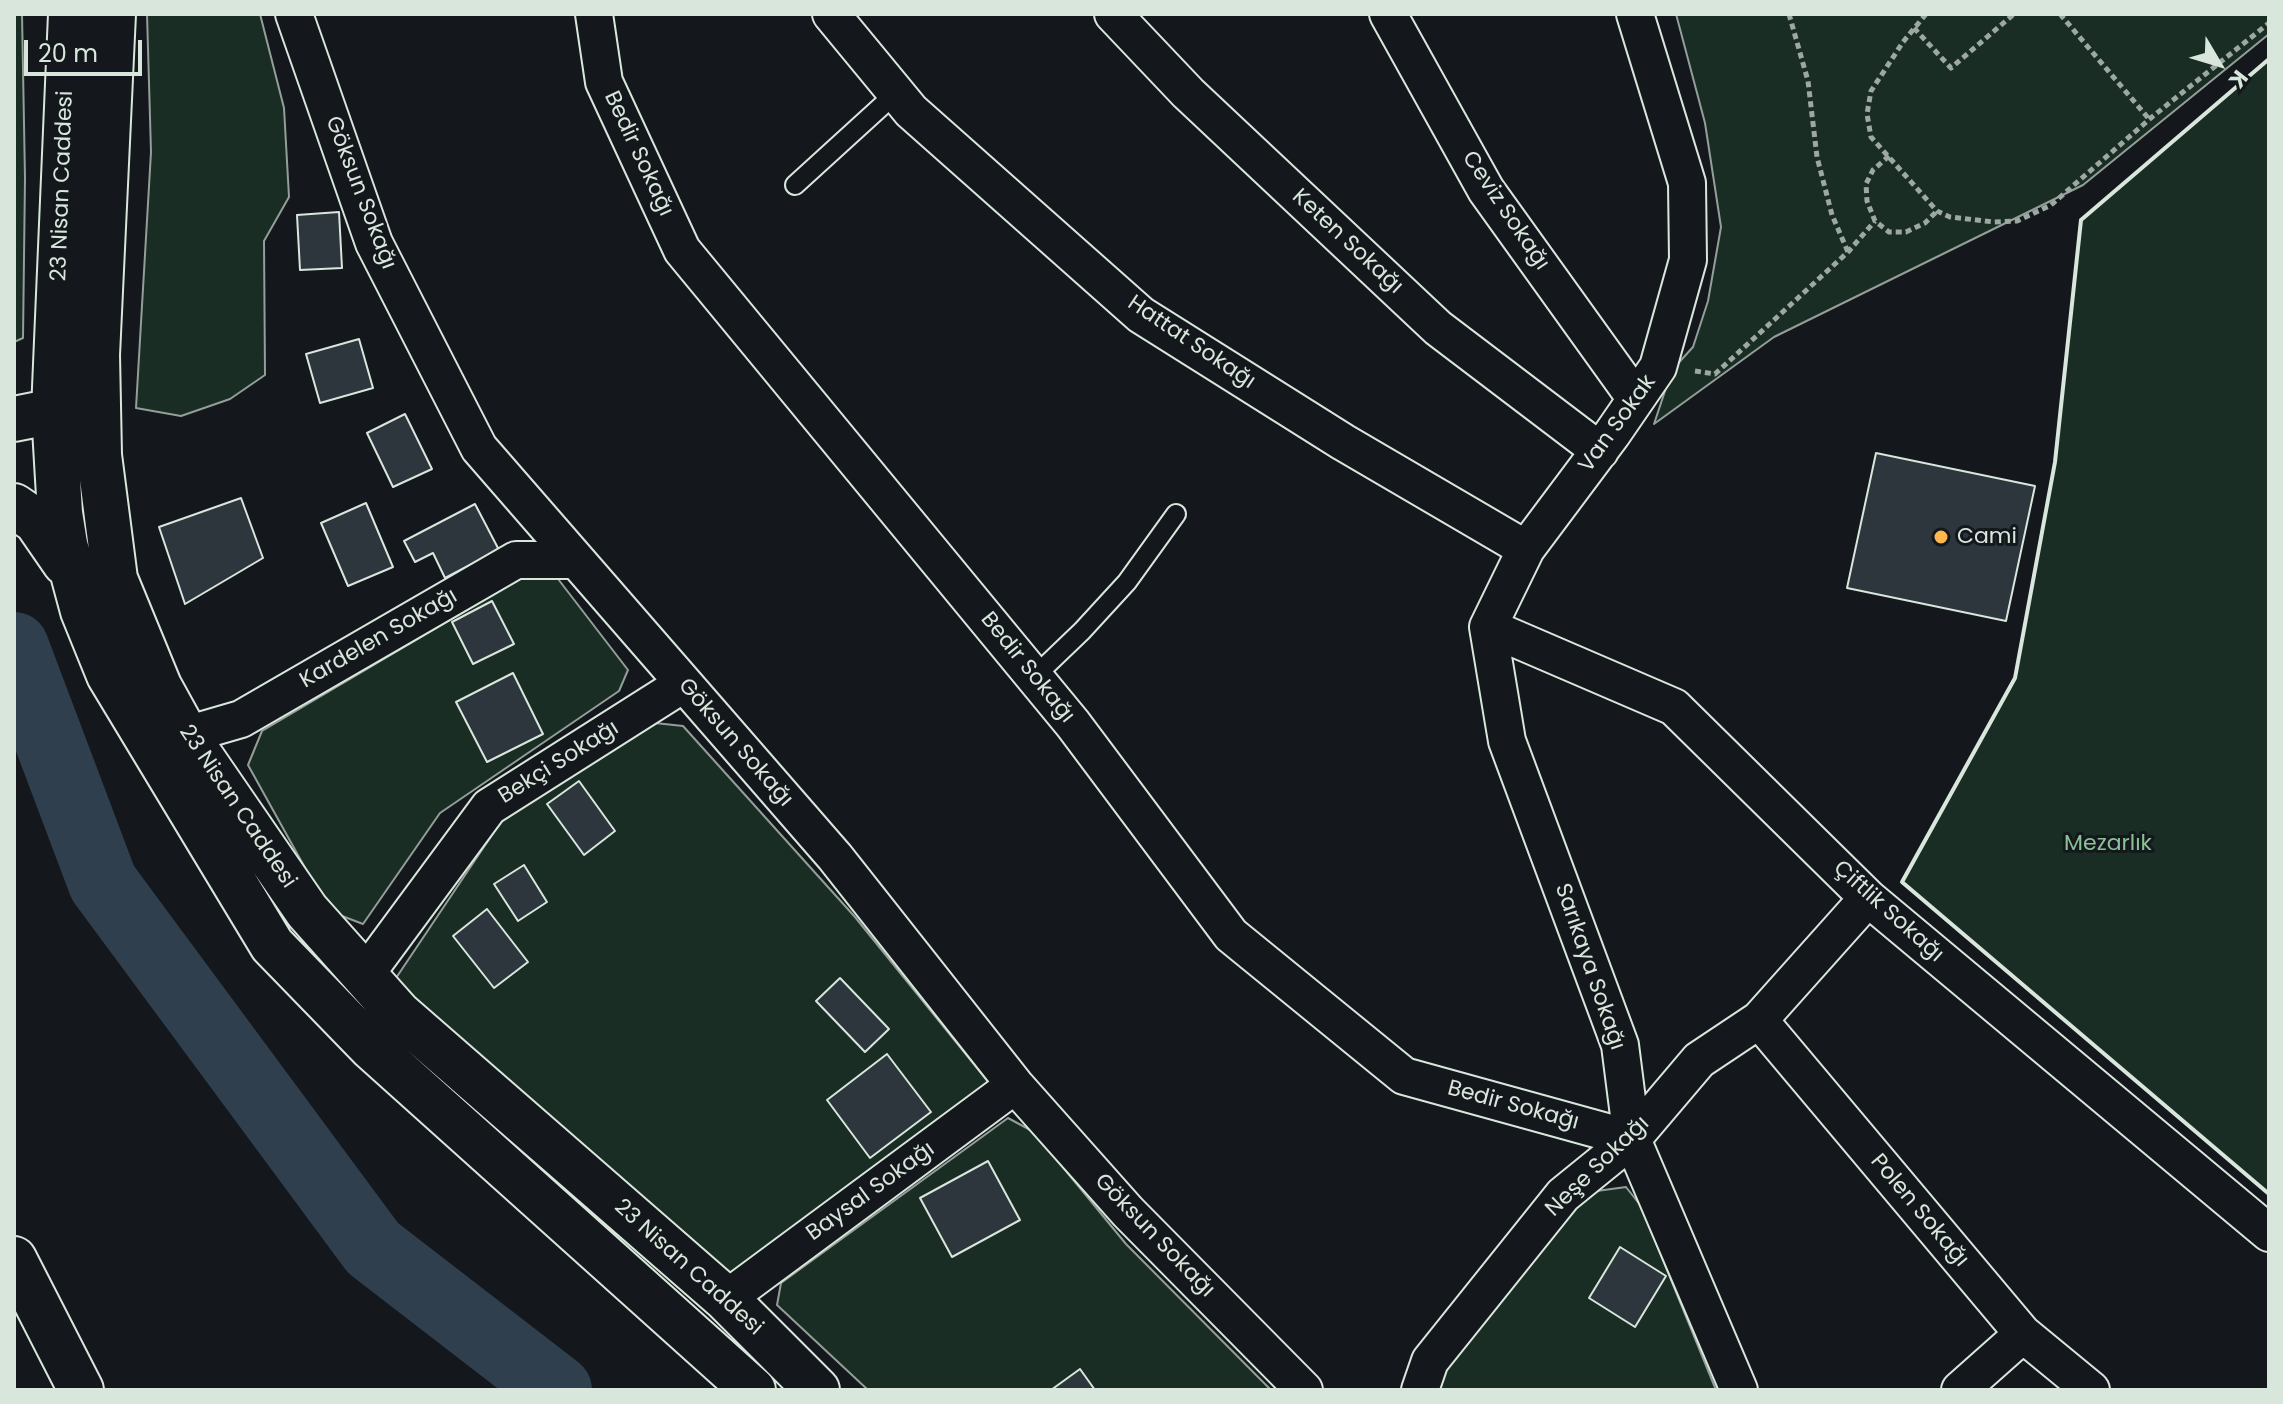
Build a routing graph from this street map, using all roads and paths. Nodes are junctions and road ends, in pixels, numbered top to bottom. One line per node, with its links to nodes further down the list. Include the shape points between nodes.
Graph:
1 (71, 14): 25 (main road, 23 Nisan Caddesi)
2 (113, 14): 22 (main road, 23 Nisan Caddesi)
3 (294, 14): 30 (street, Göksun Sokağı, via 374,243 479,448)
4 (594, 14): 33 (street, Bedir Sokağı, via 604,82 682,250)
5 (831, 14): 15 (street, Hattat Sokağı)
6 (1113, 14): 26 (street, Keten Sokağı, via 1188,93 1438,328)
7 (1388, 14): 24 (street, Ceviz Sokağı, via 1486,190)
8 (1635, 14): 23 (street, Van Sokak, via 1687,183 1688,260)
9 (1789, 14): 21 (path, via 1808,81 1817,157)
10 (1926, 14): 14 (path)
11 (2014, 14): 14 (path, via 1951,68)
12 (2060, 14): 16 (path)
13 (2269, 23): 16 (path)
14 (1914, 28): 17 (path, via 1871,91 1871,137)
15 (896, 93): 18 (lane); 29 (street, Hattat Sokağı, via 1141,315)
16 (2149, 119): 19 (path, via 2051,205 2017,221 1950,217)
17 (1889, 156): 19 (path); 20 (path, via 1866,184)
18 (795, 185)
19 (1937, 211): 20 (path, via 1906,232 1889,232)
20 (1875, 221): 21 (path)
21 (1848, 252): 23 (path, via 1715,374)
22 (97, 355): 25 (main road, via 82,395); 35 (main road, 23 Nisan Caddesi, via 99,455 115,579 159,686)
23 (1658, 367): 24 (street, Van Sokak)
24 (1636, 399): 26 (street, Van Sokak)
25 (34, 415): 31 (main road, 23 Nisan Caddesi)
26 (1600, 451): 29 (street, Van Sokak)
27 (14, 506): 31 (main road, via 36,521)
28 (1176, 514): 33 (lane, via 1127,582)
29 (1526, 549): 32 (street, Van Sokak)
30 (575, 560): 34 (street, Göksun Sokağı); 35 (street, Kardelen Sokağı, via 516,560 241,719)
31 (71, 571): 46 (main road, 23 Nisan Caddesi, via 109,675 272,945 372,1048)
32 (1488, 627): 36 (street, Çiftlik Sokağı, via 1674,707); 40 (street, Sarıkaya Sokağı, via 1507,741 1620,1045)
33 (1034, 677): 40 (street, Bedir Sokağı, via 1231,935 1404,1076)
34 (683, 684): 37 (street, Bekçi Sokağı, via 489,807); 39 (street, Göksun Sokağı, via 835,857)
35 (186, 735): 37 (main road, 23 Nisan Caddesi, via 307,911)
36 (1868, 898): 38 (street, Neşe Sokağı); 41 (street, Çiftlik Sokağı)
37 (365, 975): 43 (main road, 23 Nisan Caddesi, via 410,1023)
38 (1759, 1020): 40 (street, Neşe Sokağı, via 1699,1060); 44 (street, Polen Sokağı)
39 (1015, 1085): 43 (street, Baysal Sokağı); 48 (street, Göksun Sokağı, via 1128,1212)
40 (1632, 1139): 49 (street, Neşe Sokağı, via 1563,1195 1430,1361); 50 (street, Sarıkaya Sokağı)
41 (2269, 1233)
42 (14, 1259): 45 (main road)
43 (726, 1299): 47 (main road, 23 Nisan Caddesi)
44 (2023, 1334): 51 (street); 52 (street, Polen Sokağı)
45 (81, 1390)
46 (753, 1390)
47 (817, 1390)
48 (1304, 1390)
49 (1420, 1390)
50 (1739, 1390)
51 (1960, 1390)
52 (2091, 1390)

